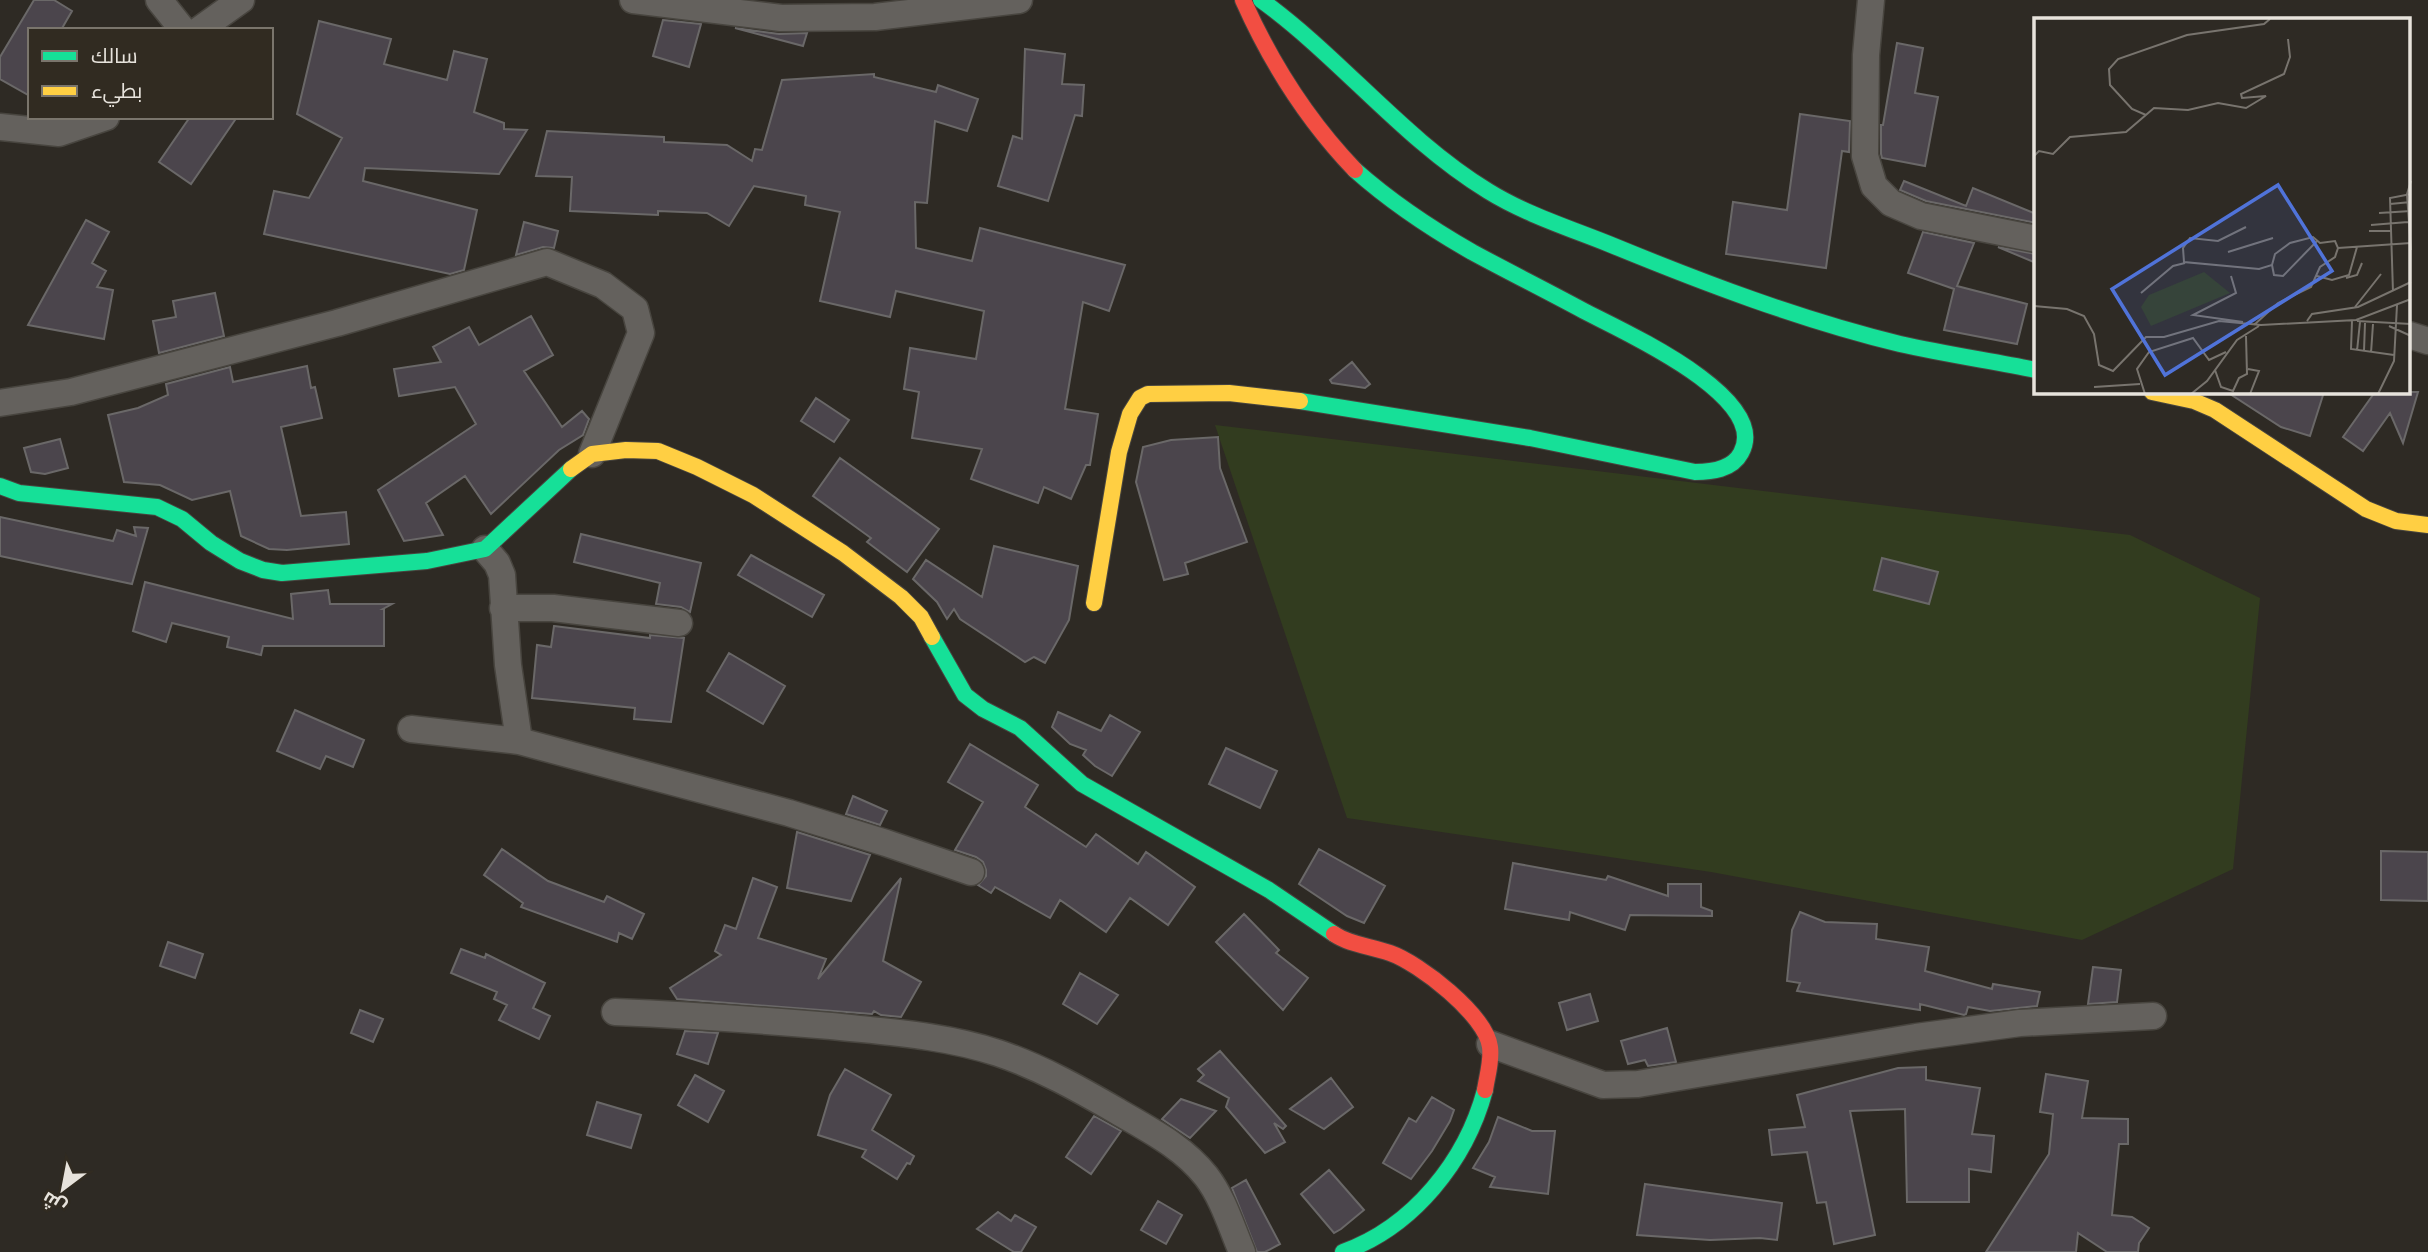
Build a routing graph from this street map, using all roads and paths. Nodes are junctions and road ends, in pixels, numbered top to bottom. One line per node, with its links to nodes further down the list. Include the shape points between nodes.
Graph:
1 (159, 0): 8 (street)
2 (241, 0): 9 (street)
3 (633, 0): 4 (street, via 781,18 875,17)
4 (1019, 0)
5 (1243, 0): 22 (street, via 1293,92 1333,148 1373,187 1493,262 1664,352 1726,401 1742,419 1748,439 1734,464 1709,472 1681,470 1586,448 1263,395 1148,394 1130,414 1119,452)
6 (1261, 0): 15 (street, via 1304,33 1428,148 1488,191 1521,208 1655,263 1816,320 1900,344)
7 (1871, 0): 12 (street, via 1866,156 1874,186 1891,203 1921,216)
8 (181, 28)
9 (202, 28)
10 (100, 119): 11 (street, via 59,133)
11 (0, 127)
12 (2034, 239)
13 (2410, 335): 14 (street)
14 (2428, 341)
15 (2034, 370)
16 (2161, 394): 20 (street, via 2215,410 2366,509 2408,525)
17 (0, 402): 18 (street, via 84,388 337,323 547,262 603,285 635,309 641,333)
18 (592, 454): 21 (street); 30 (street, via 626,450 671,456 753,495 843,553 921,617 974,703 1020,728 1082,784 1269,890 1343,940 1391,953 1434,977 1477,1020)
19 (0, 486): 21 (street, via 19,493 157,507 182,519 240,561 282,573 427,561)
20 (2428, 525)
21 (485, 549): 23 (street, via 500,569)
22 (1094, 603)
23 (503, 608): 24 (street, via 552,608); 26 (street)
24 (679, 623)
25 (411, 729): 26 (street)
26 (519, 741): 27 (street, via 789,813)
27 (971, 872)
28 (615, 1012): 31 (street, via 893,1031 998,1053 1065,1081 1188,1156 1224,1206)
29 (2152, 1016): 30 (street, via 2020,1023 1639,1084 1603,1085)
30 (1490, 1044): 32 (street, via 1484,1093 1470,1131 1447,1169 1416,1209)
31 (1242, 1252)
32 (1343, 1252)

